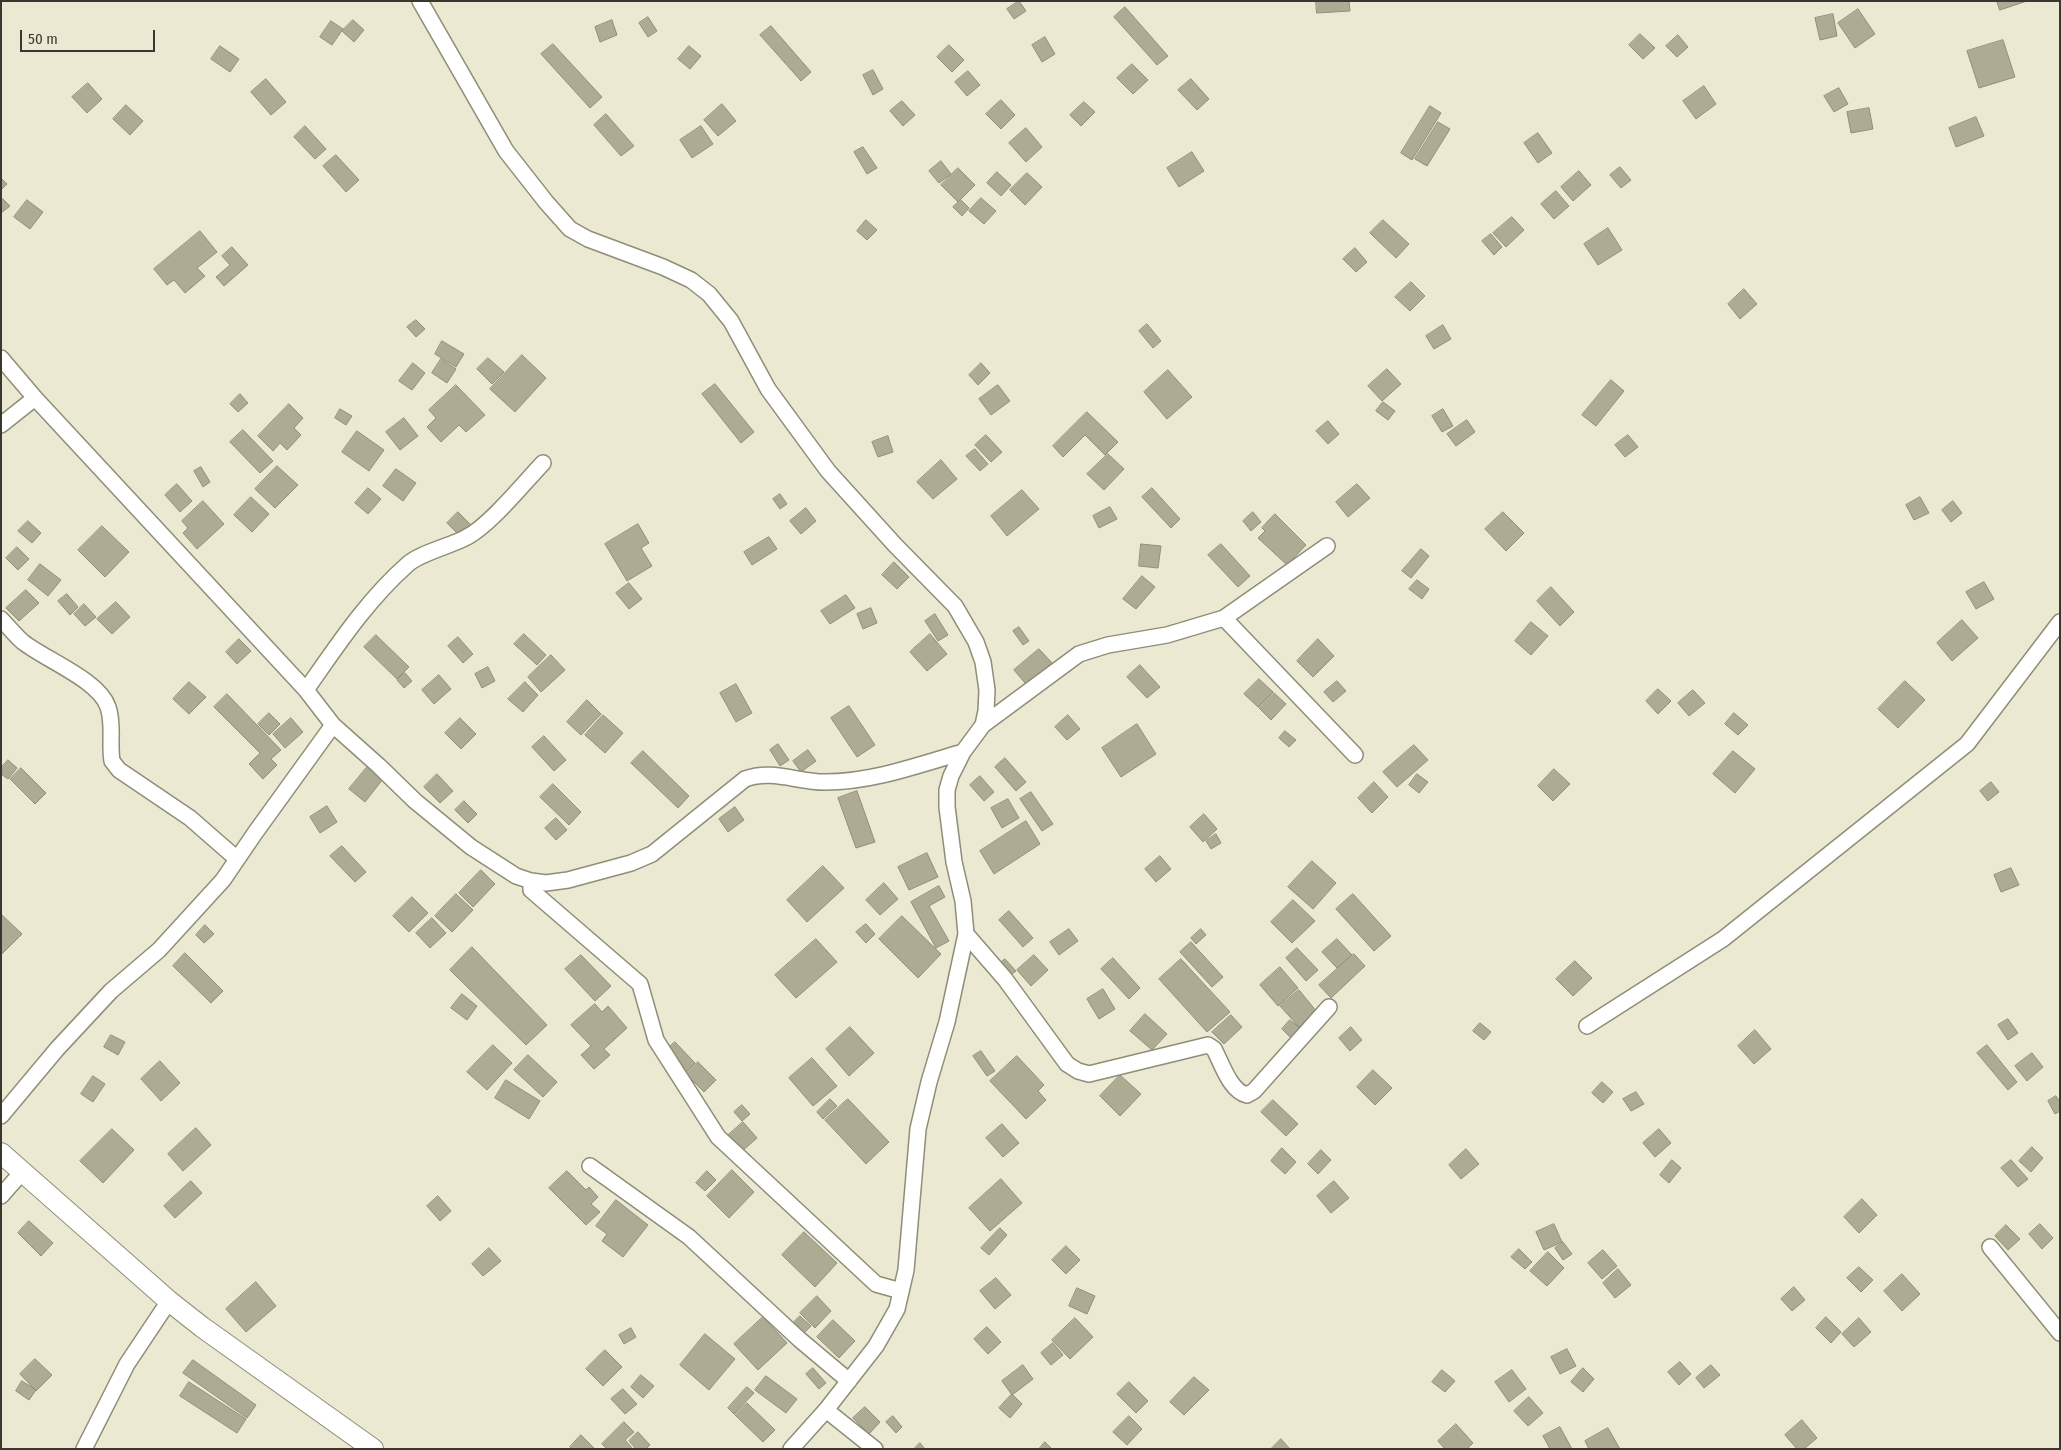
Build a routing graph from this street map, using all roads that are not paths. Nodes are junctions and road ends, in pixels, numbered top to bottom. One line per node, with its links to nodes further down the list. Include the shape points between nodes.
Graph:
1 (420, 1): 12 (street, via 506,151 546,202 570,229 663,267 691,280 710,294 731,321 768,389 828,471 955,606 976,642 983,662 987,690)
2 (1, 358): 3 (street)
3 (35, 398): 4 (street); 10 (street)
4 (1, 425)
5 (543, 463): 10 (street, via 468,537 410,562 355,620)
6 (1327, 546): 7 (street)
7 (1224, 618): 12 (street, via 1079,654); 14 (street)
8 (1, 619): 15 (street, via 23,642 67,668 97,691 107,704 111,719 112,760 119,770 190,818)
9 (2060, 622): 19 (street, via 1967,744 1723,939)
10 (306, 690): 11 (street)
11 (332, 725): 15 (street); 16 (street, via 471,847 516,876)
12 (983, 725): 13 (street)
13 (963, 752): 16 (street, via 909,768 854,779 824,782 756,775 746,779 652,854 568,880); 17 (street, via 951,776 947,798)
14 (1355, 755)
15 (237, 859): 20 (street, via 223,880 159,950 111,991)
16 (531, 881): 26 (street, via 532,890 640,984 656,1040 718,1137 876,1284)
17 (966, 934): 18 (street, via 1005,979 1067,1064 1089,1074 1208,1045 1214,1049 1234,1086 1247,1095); 26 (street, via 947,1022 918,1129 911,1232)
18 (1329, 1008)
19 (1587, 1026)
20 (1, 1116)
21 (1, 1153): 23 (main road)
22 (590, 1166): 29 (street, via 689,1237 799,1339)
23 (23, 1171): 24 (street); 27 (main road)
24 (1, 1196)
25 (1990, 1247): 28 (street)
26 (901, 1291): 29 (street, via 897,1309 876,1346)
27 (169, 1301): 31 (street, via 128,1364); 32 (main road)
28 (2060, 1333)
29 (849, 1380): 30 (street)
30 (826, 1410): 33 (street); 34 (street)
31 (84, 1449)
32 (373, 1449)
33 (791, 1449)
34 (875, 1449)

